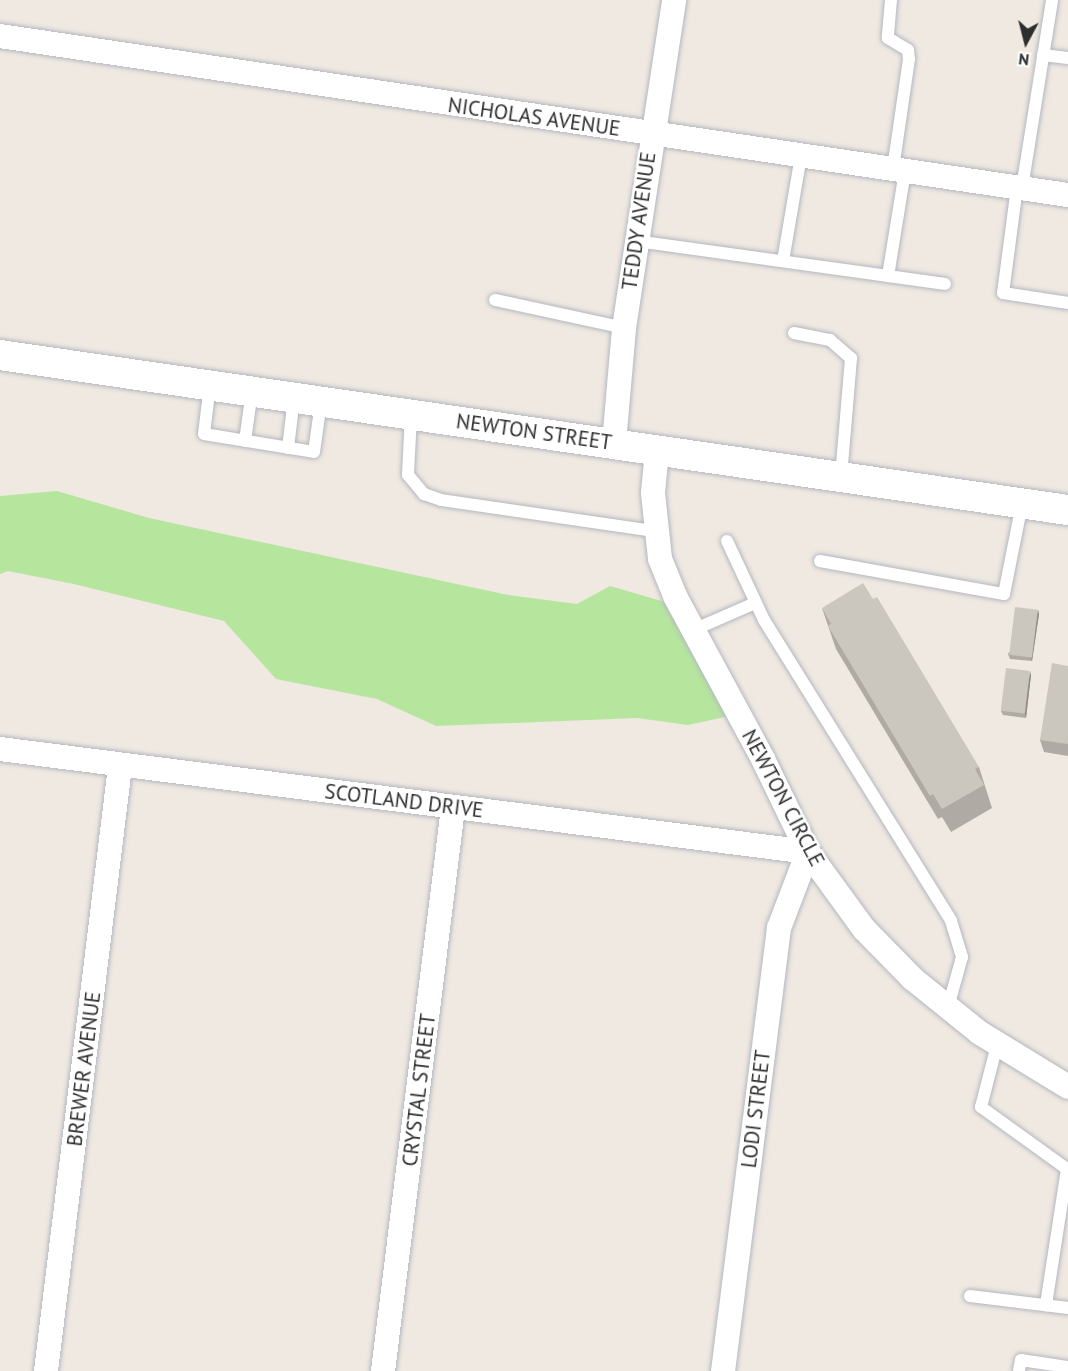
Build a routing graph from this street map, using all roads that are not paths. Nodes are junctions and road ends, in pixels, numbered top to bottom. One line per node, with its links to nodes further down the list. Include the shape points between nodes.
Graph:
1 (674, 0): 7 (street, TEDDY AVENUE)
2 (891, 0): 9 (lane, via 888,38 902,44 909,58)
3 (1052, 0): 5 (lane)
4 (0, 36): 7 (street, NICHOLAS AVENUE)
5 (1043, 55): 6 (lane); 10 (lane)
6 (1068, 58)
7 (652, 135): 8 (street, NICHOLAS AVENUE); 12 (street, TEDDY AVENUE)
8 (801, 156): 9 (street, NICHOLAS AVENUE); 13 (lane)
9 (899, 170): 10 (street, NICHOLAS AVENUE); 14 (lane)
10 (1020, 188): 11 (street, NICHOLAS AVENUE); 17 (lane, via 1003,293)
11 (1068, 195)
12 (636, 241): 13 (lane); 18 (street, TEDDY AVENUE)
13 (783, 261): 14 (lane)
14 (888, 276): 15 (lane)
15 (945, 284)
16 (495, 300): 18 (lane)
17 (1068, 303)
18 (624, 328): 26 (street, TEDDY AVENUE)
19 (794, 333): 29 (lane, via 830,340 851,358)
20 (0, 355): 21 (street, NEWTON STREET)
21 (210, 385): 22 (street, NEWTON STREET); 25 (lane, via 204,434)
22 (252, 391): 23 (street, NEWTON STREET); 25 (lane)
23 (308, 399): 24 (street, NEWTON STREET); 27 (lane); 27 (lane, via 314,452)
24 (411, 414): 26 (street, NEWTON STREET); 32 (lane, via 407,469 413,484 424,494 441,500)
25 (245, 441): 27 (lane)
26 (614, 443): 28 (street, NEWTON STREET)
27 (288, 448)
28 (657, 450): 29 (street, NEWTON STREET); 32 (street, NEWTON CIRCLE, via 652,493)
29 (841, 477): 30 (street, NEWTON STREET)
30 (1022, 503): 31 (street, NEWTON STREET); 34 (lane, via 1004,594)
31 (1068, 510)
32 (654, 531): 36 (street, NEWTON CIRCLE, via 660,559)
33 (727, 541): 35 (lane)
34 (820, 561)
35 (755, 603): 36 (lane); 41 (lane, via 951,921 962,957)
36 (693, 630): 40 (street, NEWTON CIRCLE)
37 (0, 749): 38 (street, SCOTLAND DRIVE)
38 (120, 767): 39 (street, SCOTLAND DRIVE); 48 (street, BREWER AVENUE)
39 (453, 808): 40 (street, SCOTLAND DRIVE); 49 (street, CRYSTAL STREET)
40 (808, 852): 41 (street, NEWTON CIRCLE, via 880,947); 50 (street, LODI STREET, via 784,906 779,928)
41 (948, 1007): 42 (street, NEWTON CIRCLE)
42 (997, 1045): 43 (street, NEWTON CIRCLE); 45 (lane, via 981,1107 1066,1169)
43 (1068, 1087)
44 (970, 1296): 45 (lane)
45 (1046, 1305): 46 (lane)
46 (1068, 1308)
47 (1068, 1367): 51 (lane, via 1021,1360)
48 (46, 1371)
49 (383, 1371)
50 (723, 1371)
51 (1019, 1371)

